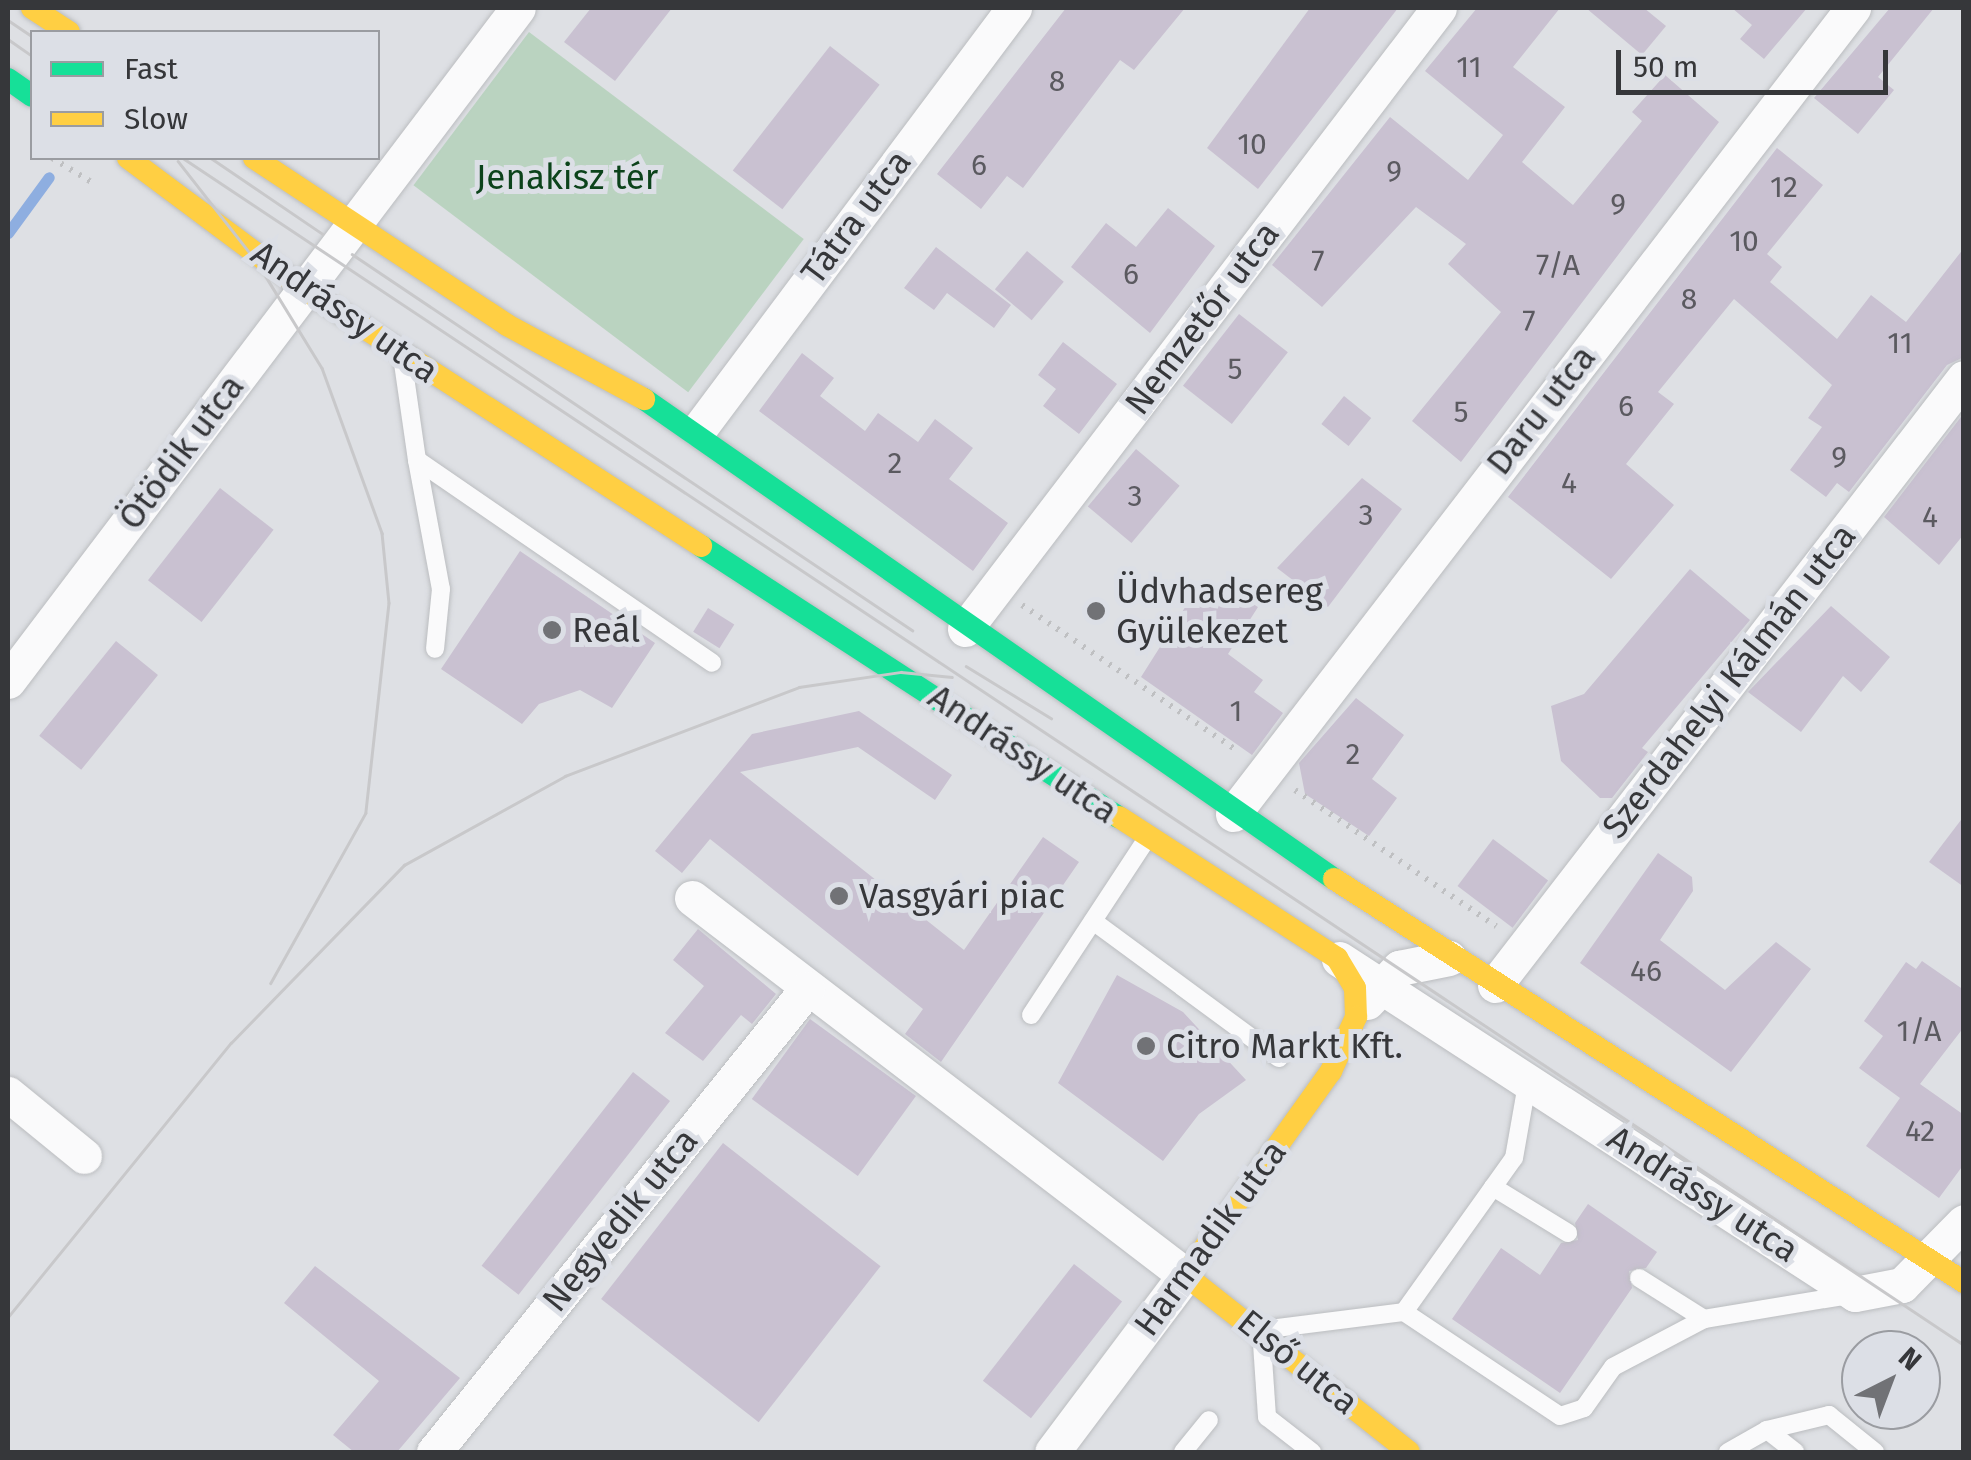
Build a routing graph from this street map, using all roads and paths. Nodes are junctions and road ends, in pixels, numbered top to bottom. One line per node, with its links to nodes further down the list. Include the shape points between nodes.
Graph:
1 (32, 8): 6 (street)
2 (518, 8): 11 (street, Ötödik utca)
3 (1014, 8): 15 (street, Tátra utca)
4 (1440, 8): 18 (street, Nemzetőr utca)
5 (1853, 8): 23 (street, Daru utca)
6 (66, 30)
7 (8, 80): 8 (street)
8 (30, 95)
9 (131, 160): 12 (street, Andrássy utca)
10 (257, 160): 11 (street, Andrássy utca)
11 (355, 222): 12 (street, Ötödik utca); 15 (street, Andrássy utca, via 507,324)
12 (304, 289): 13 (street, Andrássy utca); 21 (street, Ötödik utca)
13 (401, 353): 16 (lane); 24 (street, Andrássy utca)
14 (1964, 378): 30 (street, Szerdahelyi Kálmán utca)
15 (699, 429): 18 (street, Andrássy utca)
16 (417, 460): 19 (lane, via 441,589); 20 (lane)
17 (1012, 598): 22 (path)
18 (965, 629): 23 (street, Andrássy utca)
19 (435, 650)
20 (712, 662)
21 (8, 681)
22 (1243, 754)
23 (1232, 814): 28 (street, Andrássy utca)
24 (1148, 837): 26 (lane); 27 (street, Andrássy utca)
25 (692, 898): 31 (street)
26 (1093, 921): 32 (lane); 34 (lane)
27 (1337, 958): 29 (street, Andrássy utca); 33 (street, via 1355,988)
28 (1449, 958): 29 (street, Harmadik utca, via 1415,961); 30 (street, Andrássy utca)
29 (1379, 985): 33 (street, Harmadik utca); 35 (street, Andrássy utca)
30 (1496, 985): 41 (street, Andrássy utca)
31 (808, 990): 42 (street); 51 (street, Negyedik utca)
32 (1031, 1015)
33 (1356, 1016): 42 (street, Harmadik utca, via 1331,1071)
34 (1279, 1058)
35 (1528, 1078): 38 (lane, via 1514,1158); 45 (street, Andrássy utca)
36 (8, 1094): 37 (street)
37 (84, 1156)
38 (1493, 1187): 40 (lane); 46 (lane)
39 (1964, 1222): 41 (street)
40 (1568, 1233)
41 (1930, 1265): 44 (street, Andrássy utca); 45 (street, via 1888,1293)
42 (1185, 1275): 48 (street, Első utca); 52 (street, Harmadik utca)
43 (1639, 1278): 47 (lane)
44 (1964, 1282)
45 (1855, 1294): 47 (lane)
46 (1404, 1312): 47 (lane, via 1560,1416 1584,1408 1613,1366); 48 (lane)
47 (1704, 1319)
48 (1260, 1330): 54 (lane, via 1267,1417); 55 (street, Első utca)
49 (1209, 1420): 53 (lane)
50 (1767, 1430): 56 (lane); 57 (lane); 58 (lane, via 1830,1415)
51 (434, 1452)
52 (1052, 1452)
53 (1184, 1452)
54 (1312, 1452)
55 (1409, 1452)
56 (1728, 1452)
57 (1795, 1452)
58 (1874, 1452)

